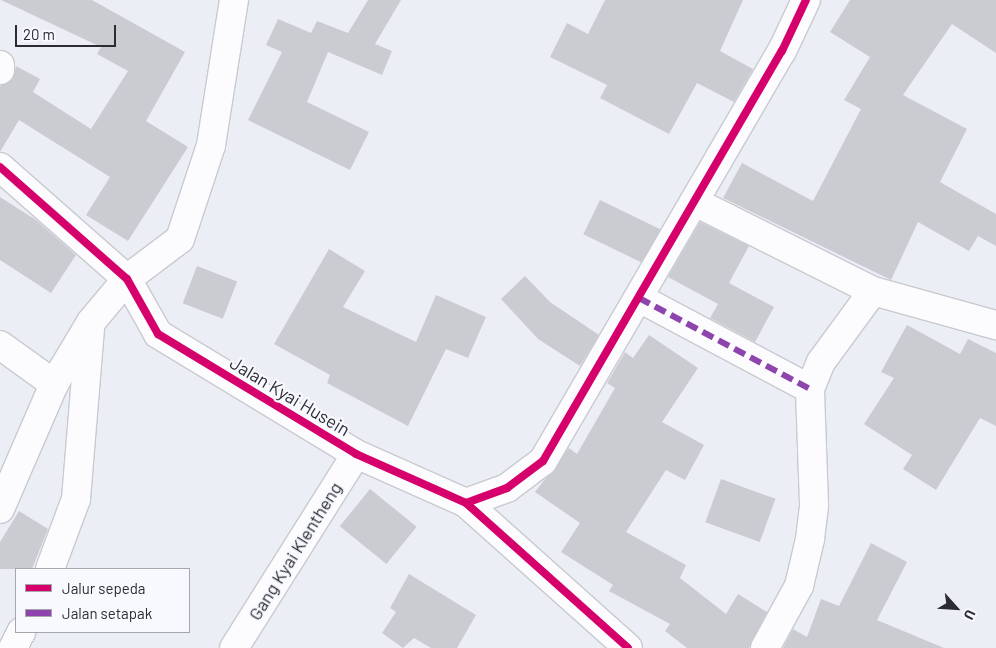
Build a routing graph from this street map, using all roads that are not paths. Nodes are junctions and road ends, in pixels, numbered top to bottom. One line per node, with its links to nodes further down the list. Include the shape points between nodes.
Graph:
1 (234, 0): 7 (street, via 211,145 190,219 180,239)
2 (806, 0): 6 (street, via 782,52)
3 (0, 65): 4 (street)
4 (0, 70)
5 (0, 167): 7 (street, Jalan Kyai Husein)
6 (695, 202): 8 (street); 9 (street)
7 (127, 279): 10 (street); 15 (street, Jalan Kyai Husein, via 158,334)
8 (874, 290): 11 (street); 14 (street, via 821,362)
9 (638, 298): 14 (street); 16 (street, via 543,461 507,488)
10 (91, 322): 13 (street); 18 (street, via 76,499)
11 (996, 325)
12 (0, 345): 13 (street)
13 (54, 384): 17 (street)
14 (810, 389): 23 (street, via 814,505 810,539 799,586)
15 (356, 454): 16 (street, Jalan Kyai Husein); 21 (street, Gang Kyai Klentheng)
16 (466, 503): 22 (street, Jalan Kyai Husein)
17 (0, 508)
18 (50, 568)
19 (20, 633): 20 (street)
20 (13, 648)
21 (234, 648)
22 (628, 648)
23 (765, 648)

